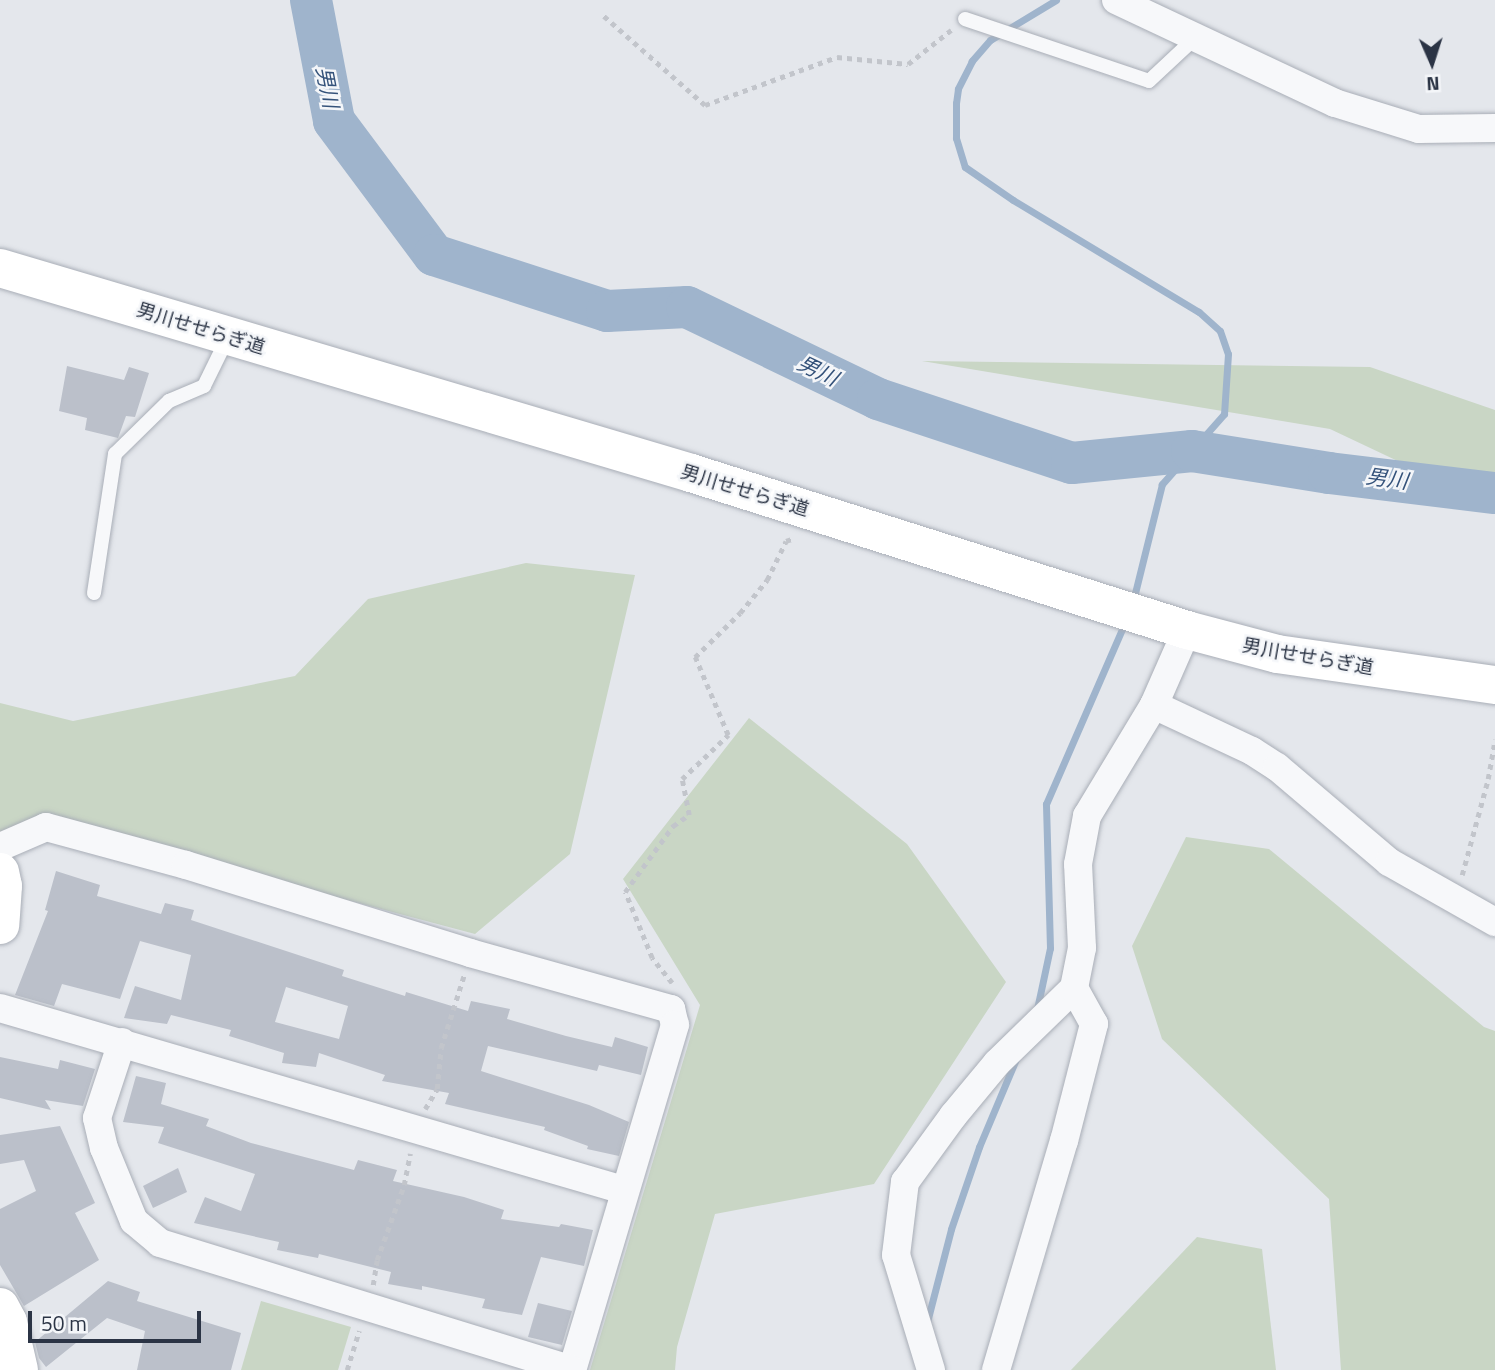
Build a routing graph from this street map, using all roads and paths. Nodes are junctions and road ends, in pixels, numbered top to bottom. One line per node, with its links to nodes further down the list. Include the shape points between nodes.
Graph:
1 (1116, 0): 4 (street)
2 (604, 16): 3 (path, via 705,105 837,57 908,64)
3 (964, 19): 4 (lane, via 1149,81)
4 (1195, 39): 5 (street, via 1335,103 1419,128)
5 (1495, 128)
6 (0, 268): 7 (main road, 男川せせらぎ道)
7 (229, 336): 9 (lane, via 204,386 169,401 115,454); 10 (main road, 男川せせらぎ道, via 691,473)
8 (798, 537): 22 (path, via 786,541 767,580 695,657 728,735 681,779 689,815 673,826 625,892 652,958 685,1000)
9 (94, 593)
10 (1187, 630): 11 (main road, 男川せせらぎ道, via 1277,654); 12 (street)
11 (1495, 685)
12 (1154, 705): 16 (street, via 1277,766 1389,862); 20 (street, via 1087,816 1078,864 1082,948)
13 (1495, 740): 16 (path)
14 (0, 847): 19 (street, via 46,827)
15 (0, 872): 18 (main road)
16 (1455, 900): 17 (street)
17 (1495, 922)
18 (0, 925)
19 (470, 953): 22 (street, via 671,1009); 24 (path, via 440,1048 437,1089 426,1103)
20 (1074, 988): 31 (street, via 997,1063 905,1182 896,1255); 32 (street, via 1094,1024)
21 (0, 1009): 23 (street)
22 (673, 1018): 25 (street, via 675,1025)
23 (122, 1042): 24 (street); 26 (street, via 97,1118 104,1148 134,1221 160,1243)
24 (419, 1130): 25 (street); 26 (path)
25 (623, 1190): 30 (street)
26 (366, 1306): 29 (path); 30 (street)
27 (0, 1307): 28 (main road)
28 (19, 1370)
29 (347, 1370)
30 (572, 1370)
31 (931, 1370)
32 (996, 1370)

